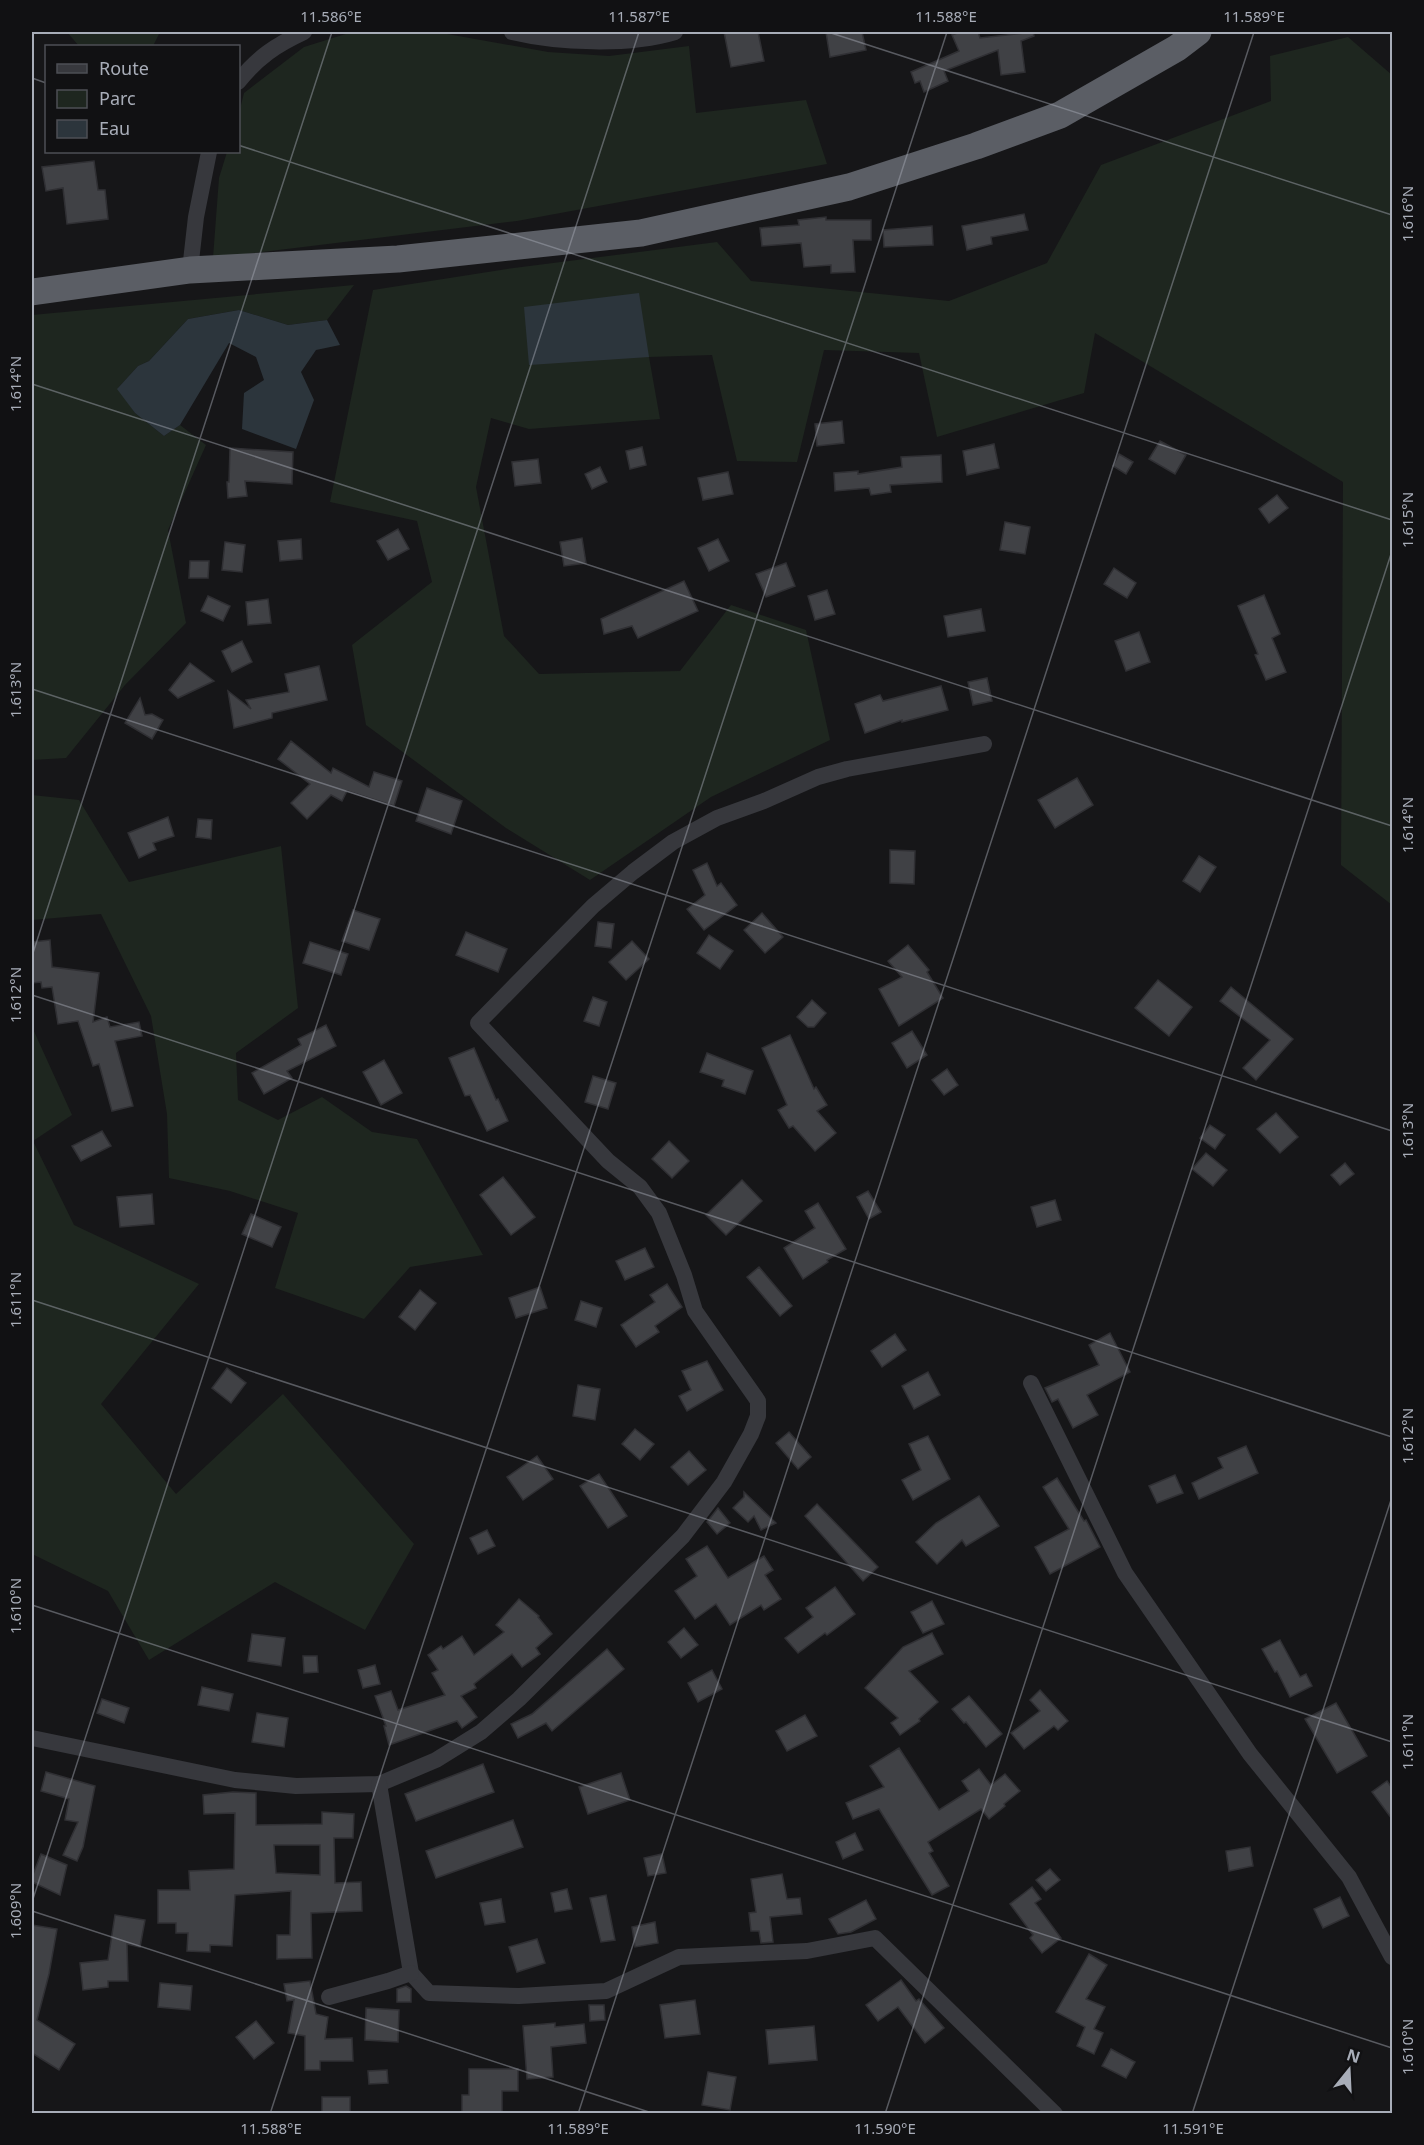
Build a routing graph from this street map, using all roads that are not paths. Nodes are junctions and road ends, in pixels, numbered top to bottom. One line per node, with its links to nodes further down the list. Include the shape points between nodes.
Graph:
1 (304, 32): 5 (street, via 254,63)
2 (512, 32): 3 (street, via 565,40 623,40)
3 (675, 32)
4 (1198, 32): 7 (highway, via 1060,115 849,187 641,233 398,259)
5 (240, 80)
6 (209, 153): 7 (street)
7 (190, 270): 8 (highway)
8 (32, 292)
9 (984, 744): 12 (street, via 818,777 717,818 673,842 594,906 478,1023 608,1161 640,1187 659,1213 695,1311 758,1401 758,1416 724,1482 683,1536 519,1699 481,1732 436,1760)
10 (1031, 1383): 13 (street, via 1125,1573 1250,1754 1349,1877)
11 (32, 1738): 12 (street, via 235,1780 296,1785)
12 (379, 1784): 14 (street)
13 (1392, 1958)
14 (411, 1973): 15 (street); 16 (street, via 429,1993 519,1996 606,1991 679,1958 807,1951 875,1938)
15 (329, 1996)
16 (1055, 2114)

